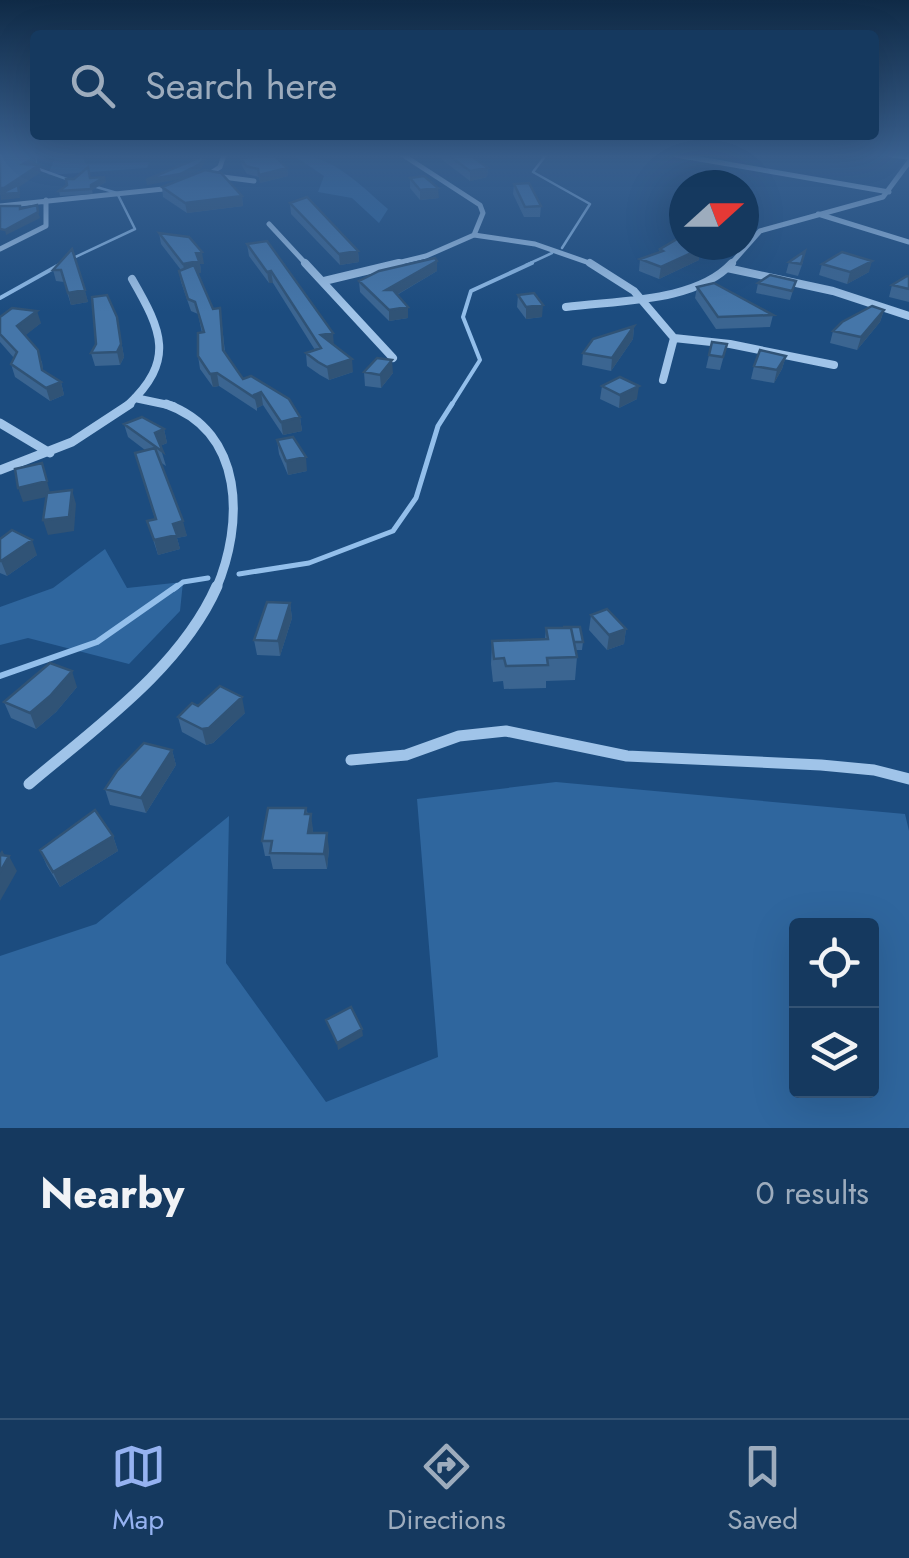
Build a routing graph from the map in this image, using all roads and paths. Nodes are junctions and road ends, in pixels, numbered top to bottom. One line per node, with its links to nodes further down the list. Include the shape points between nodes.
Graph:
1 (46, 208): 8 (street, via 46,226)
2 (481, 208): 6 (street)
3 (843, 208): 4 (street)
4 (818, 214): 7 (street); 9 (street, via 760,231)
5 (269, 224): 11 (street)
6 (474, 235): 11 (street, via 390,267); 12 (street, via 562,252 610,272)
7 (909, 242)
8 (0, 249)
9 (728, 268): 12 (street, via 693,287); 14 (street)
10 (132, 278): 19 (street, via 156,322 161,349)
11 (324, 281): 16 (street)
12 (642, 295): 13 (street); 15 (street)
13 (566, 307)
14 (909, 316)
15 (674, 338): 17 (street); 18 (street)
16 (393, 358)
17 (834, 365)
18 (662, 380)
19 (135, 398): 21 (street); 25 (street, via 180,407 213,436 236,491 234,548 214,596 176,648)
20 (0, 423): 21 (street)
21 (50, 453): 22 (street)
22 (0, 470)
23 (351, 760): 24 (street, via 406,755 459,736 506,730 628,756 822,765)
24 (909, 779)
25 (29, 784)

